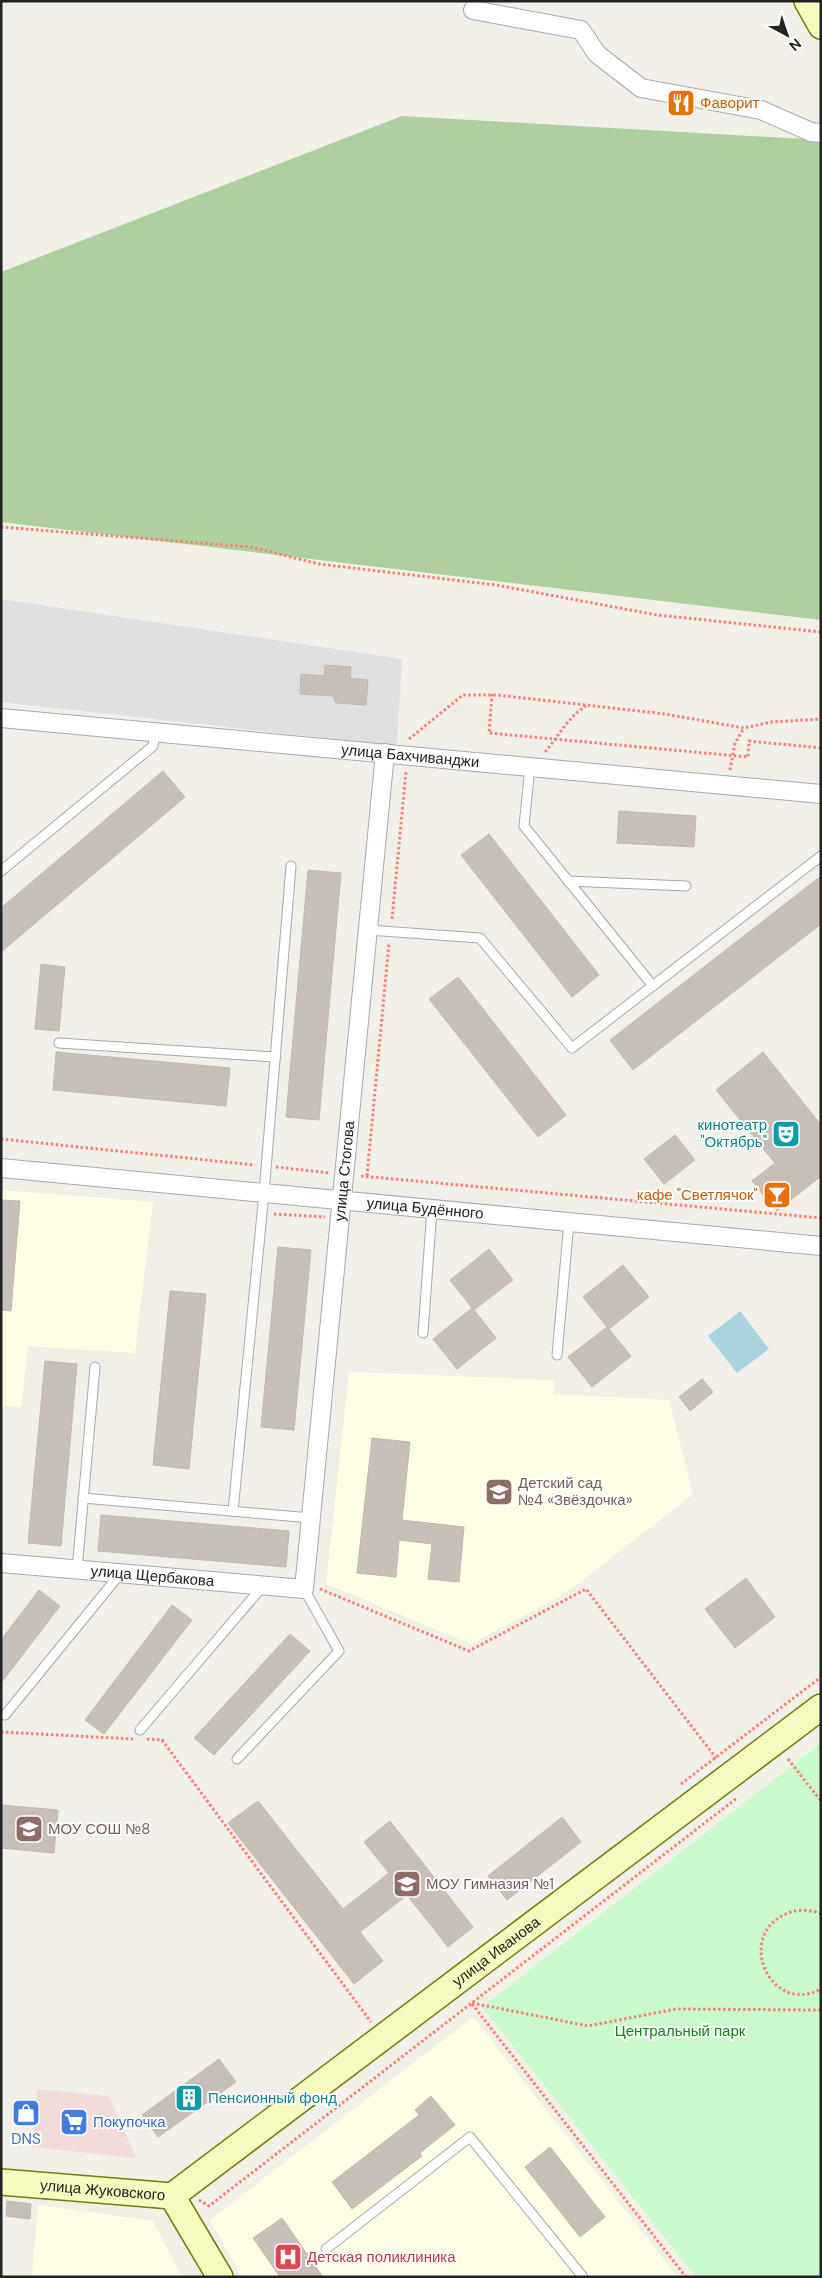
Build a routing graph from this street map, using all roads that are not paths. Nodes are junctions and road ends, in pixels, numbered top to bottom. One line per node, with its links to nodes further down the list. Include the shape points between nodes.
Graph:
1 (807, 1): 3 (street)
2 (473, 10): 4 (street, via 582,30 597,54 641,88 760,110 811,132)
3 (821, 26)
4 (821, 133)
5 (1, 718): 6 (street, улица Бахчиванджи)
6 (155, 733): 7 (street, улица Бахчиванджи); 12 (lane, via 153,746)
7 (388, 754): 8 (street, улица Бахчиванджи); 15 (street, улица Стогова)
8 (530, 767): 9 (street, улица Бахчиванджи); 13 (lane, via 524,826)
9 (821, 794)
10 (821, 856): 16 (lane)
11 (291, 866): 18 (lane)
12 (1, 871)
13 (568, 881): 14 (lane); 16 (lane)
14 (686, 886)
15 (368, 930): 16 (lane, via 480,938 572,1048); 21 (street, улица Стогова)
16 (652, 986)
17 (59, 1043): 18 (lane)
18 (275, 1057): 20 (lane)
19 (1, 1168): 20 (street, улица Будённого)
20 (264, 1193): 21 (street, улица Будённого); 29 (lane)
21 (342, 1200): 22 (street, улица Будённого); 30 (street, улица Стогова)
22 (432, 1209): 23 (street, улица Будённого); 25 (lane)
23 (568, 1222): 24 (street, улица Будённого); 26 (lane)
24 (821, 1246)
25 (423, 1333)
26 (557, 1355)
27 (95, 1367): 28 (lane)
28 (83, 1498): 29 (lane); 32 (lane)
29 (233, 1511): 30 (lane)
30 (311, 1518): 35 (street, улица Стогова)
31 (1, 1563): 32 (street, улица Щербакова)
32 (77, 1570): 33 (street, улица Щербакова)
33 (120, 1574): 34 (street, улица Щербакова); 37 (lane)
34 (263, 1586): 35 (street, улица Щербакова); 38 (lane)
35 (305, 1586): 39 (lane, via 339,1651)
36 (821, 1707): 41 (street, улица Иванова)
37 (5, 1715)
38 (140, 1730)
39 (237, 1759)
40 (1, 2182): 41 (street, улица Жуковского)
41 (177, 2192): 43 (street, улица Жуковского)
42 (326, 2250): 44 (lane, via 470,2137)
43 (220, 2277)
44 (583, 2277)

